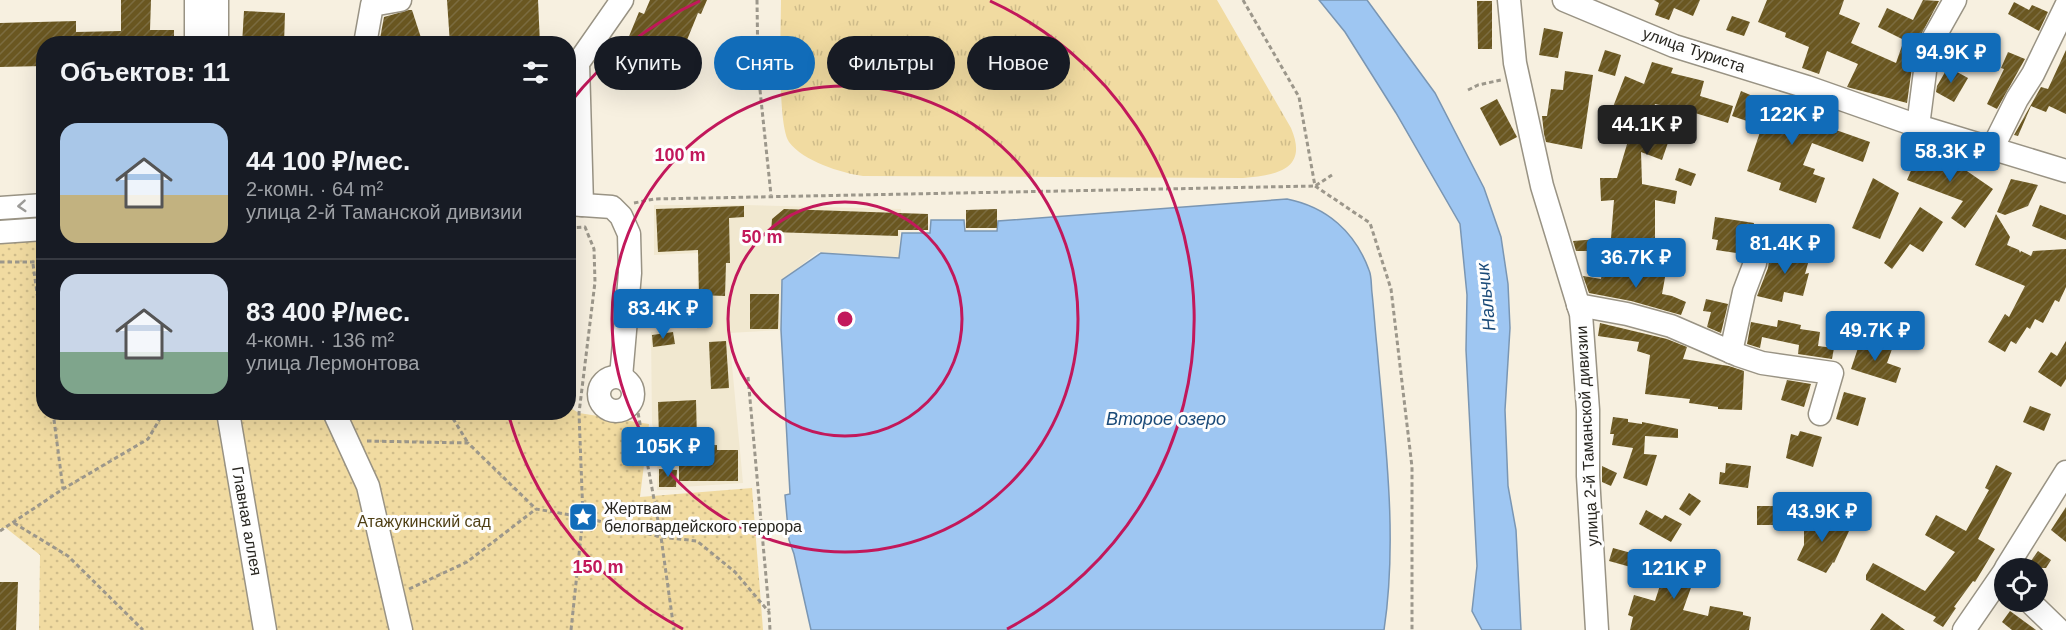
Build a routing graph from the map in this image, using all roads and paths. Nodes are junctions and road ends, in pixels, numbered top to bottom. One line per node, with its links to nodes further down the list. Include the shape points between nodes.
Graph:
1 (196, 0): 11 (street)
2 (217, 0): 12 (street)
3 (400, 0): 13 (street, via 372,5)
4 (622, 0): 18 (street, via 578,63)
5 (757, 0): 22 (path, via 758,71)
6 (1243, 0): 21 (path, via 1299,98)
7 (1509, 0): 14 (street, улица 2-й Таманской дивизии)
8 (1564, 0): 16 (street, улица Туриста, via 1674,46)
9 (1955, 0): 16 (street, via 1928,48)
10 (2066, 6): 17 (street)
11 (196, 36)
12 (217, 36)
13 (366, 36)
14 (1518, 77): 15 (path); 35 (street, улица 2-й Таманской дивизии, via 1542,186)
15 (1468, 90)
16 (1918, 126): 17 (street, улица Туриста)
17 (1993, 147): 19 (street, улица Туриста)
18 (576, 157)
19 (2066, 171)
20 (1332, 175): 21 (path)
21 (1315, 186): 22 (path); 65 (path, via 1370,223 1391,289 1412,467)
22 (772, 196): 25 (path, via 654,199)
23 (576, 204): 25 (street)
24 (36, 206): 26 (street, one-way to 26)
25 (612, 207): 38 (street, via 629,234)
26 (0, 208)
27 (576, 228): 50 (path, via 585,227 594,249 595,282 579,413)
28 (36, 230): 29 (street)
29 (0, 232)
30 (1758, 246): 36 (street)
31 (0, 262): 33 (path)
32 (36, 263): 33 (path)
33 (33, 264): 34 (path)
34 (36, 286)
35 (1578, 305): 36 (street, via 1671,326); 66 (street, улица 2-й Таманской дивизии, via 1588,410)
36 (1731, 352): 39 (street, via 1762,363 1832,373)
37 (748, 377): 57 (path)
38 (627, 384): 53 (path)
39 (1820, 414)
40 (54, 420): 48 (path)
41 (159, 420): 48 (path, via 148,439)
42 (229, 420): 60 (street, Главная аллея)
43 (338, 420): 45 (street)
44 (454, 420): 46 (path)
45 (347, 441): 46 (path); 56 (street, via 368,486)
46 (468, 443): 49 (path)
47 (2063, 485): 54 (street)
48 (63, 489): 51 (path)
49 (536, 509): 50 (path); 56 (path, via 467,562)
50 (583, 517): 53 (path); 62 (path)
51 (14, 523): 52 (path); 59 (path, via 68,556)
52 (0, 531)
53 (661, 537): 57 (path, via 697,541 735,572); 63 (path)
54 (2013, 558)
55 (1994, 586): 67 (street)
56 (394, 597): 61 (street)
57 (769, 612): 64 (path)
58 (2040, 612): 68 (street)
59 (143, 630)
60 (265, 630)
61 (401, 630)
62 (571, 630)
63 (674, 630)
64 (770, 630)
65 (1412, 630)
66 (1597, 630)
67 (1964, 630)
68 (2059, 630)

